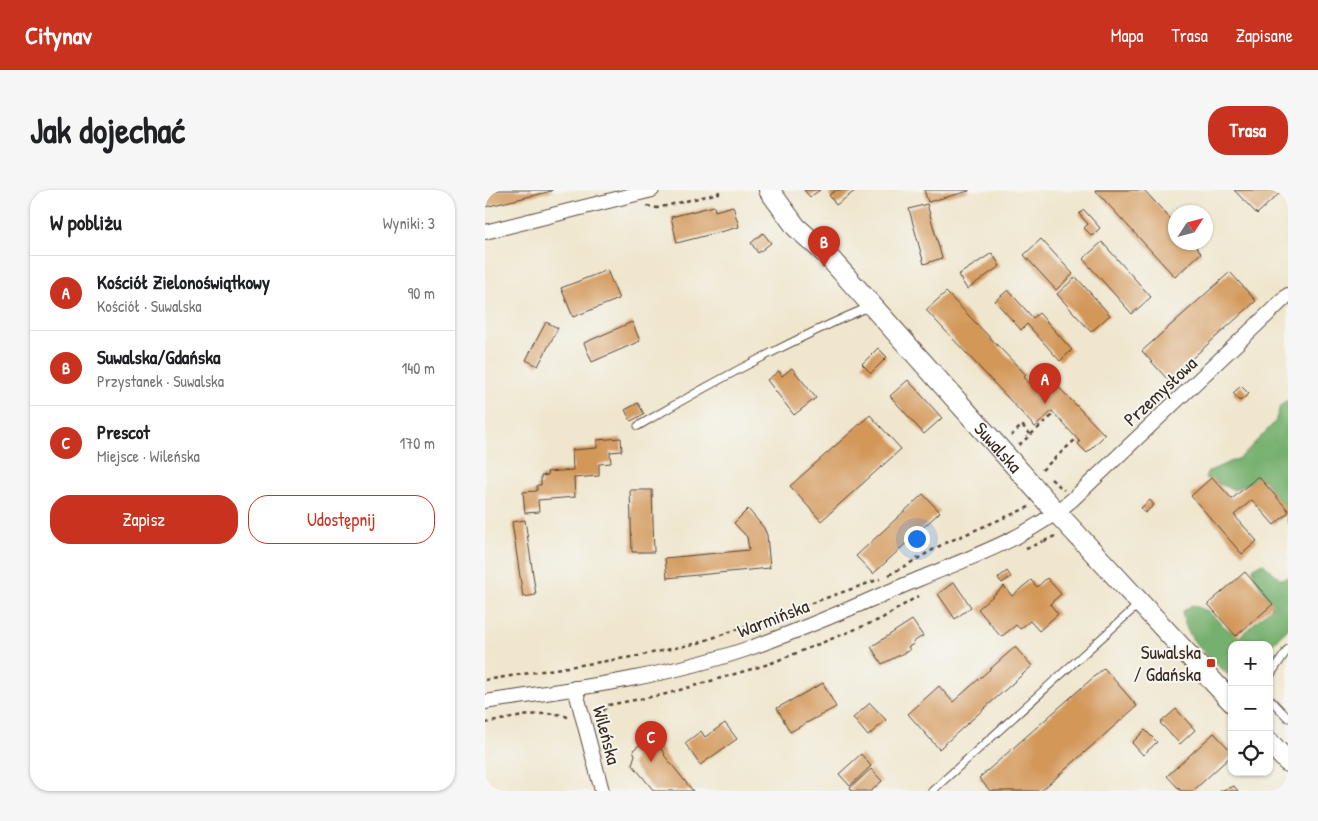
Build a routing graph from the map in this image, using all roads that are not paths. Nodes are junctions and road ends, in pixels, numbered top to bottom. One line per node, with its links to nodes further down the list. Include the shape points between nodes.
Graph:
1 (652, 190): 3 (street)
2 (769, 190): 5 (street, Suwalska, via 796,227)
3 (485, 232)
4 (1288, 295): 7 (street, Przemysłowa)
5 (872, 305): 6 (lane, via 744,366); 7 (street, Suwalska)
6 (638, 426)
7 (1057, 513): 8 (street, Suwalska); 11 (street, Warmińska, via 975,555 746,650 676,669)
8 (1140, 603): 12 (street, Suwalska); 19 (lane)
9 (1288, 649): 10 (lane)
10 (1273, 671)
11 (575, 688): 13 (street, Warmińska); 18 (street, Wileńska)
12 (1228, 698)
13 (485, 702)
14 (1273, 702): 15 (lane)
15 (1288, 718)
16 (1273, 746): 17 (street)
17 (1288, 762)
18 (602, 791)
19 (932, 791)

